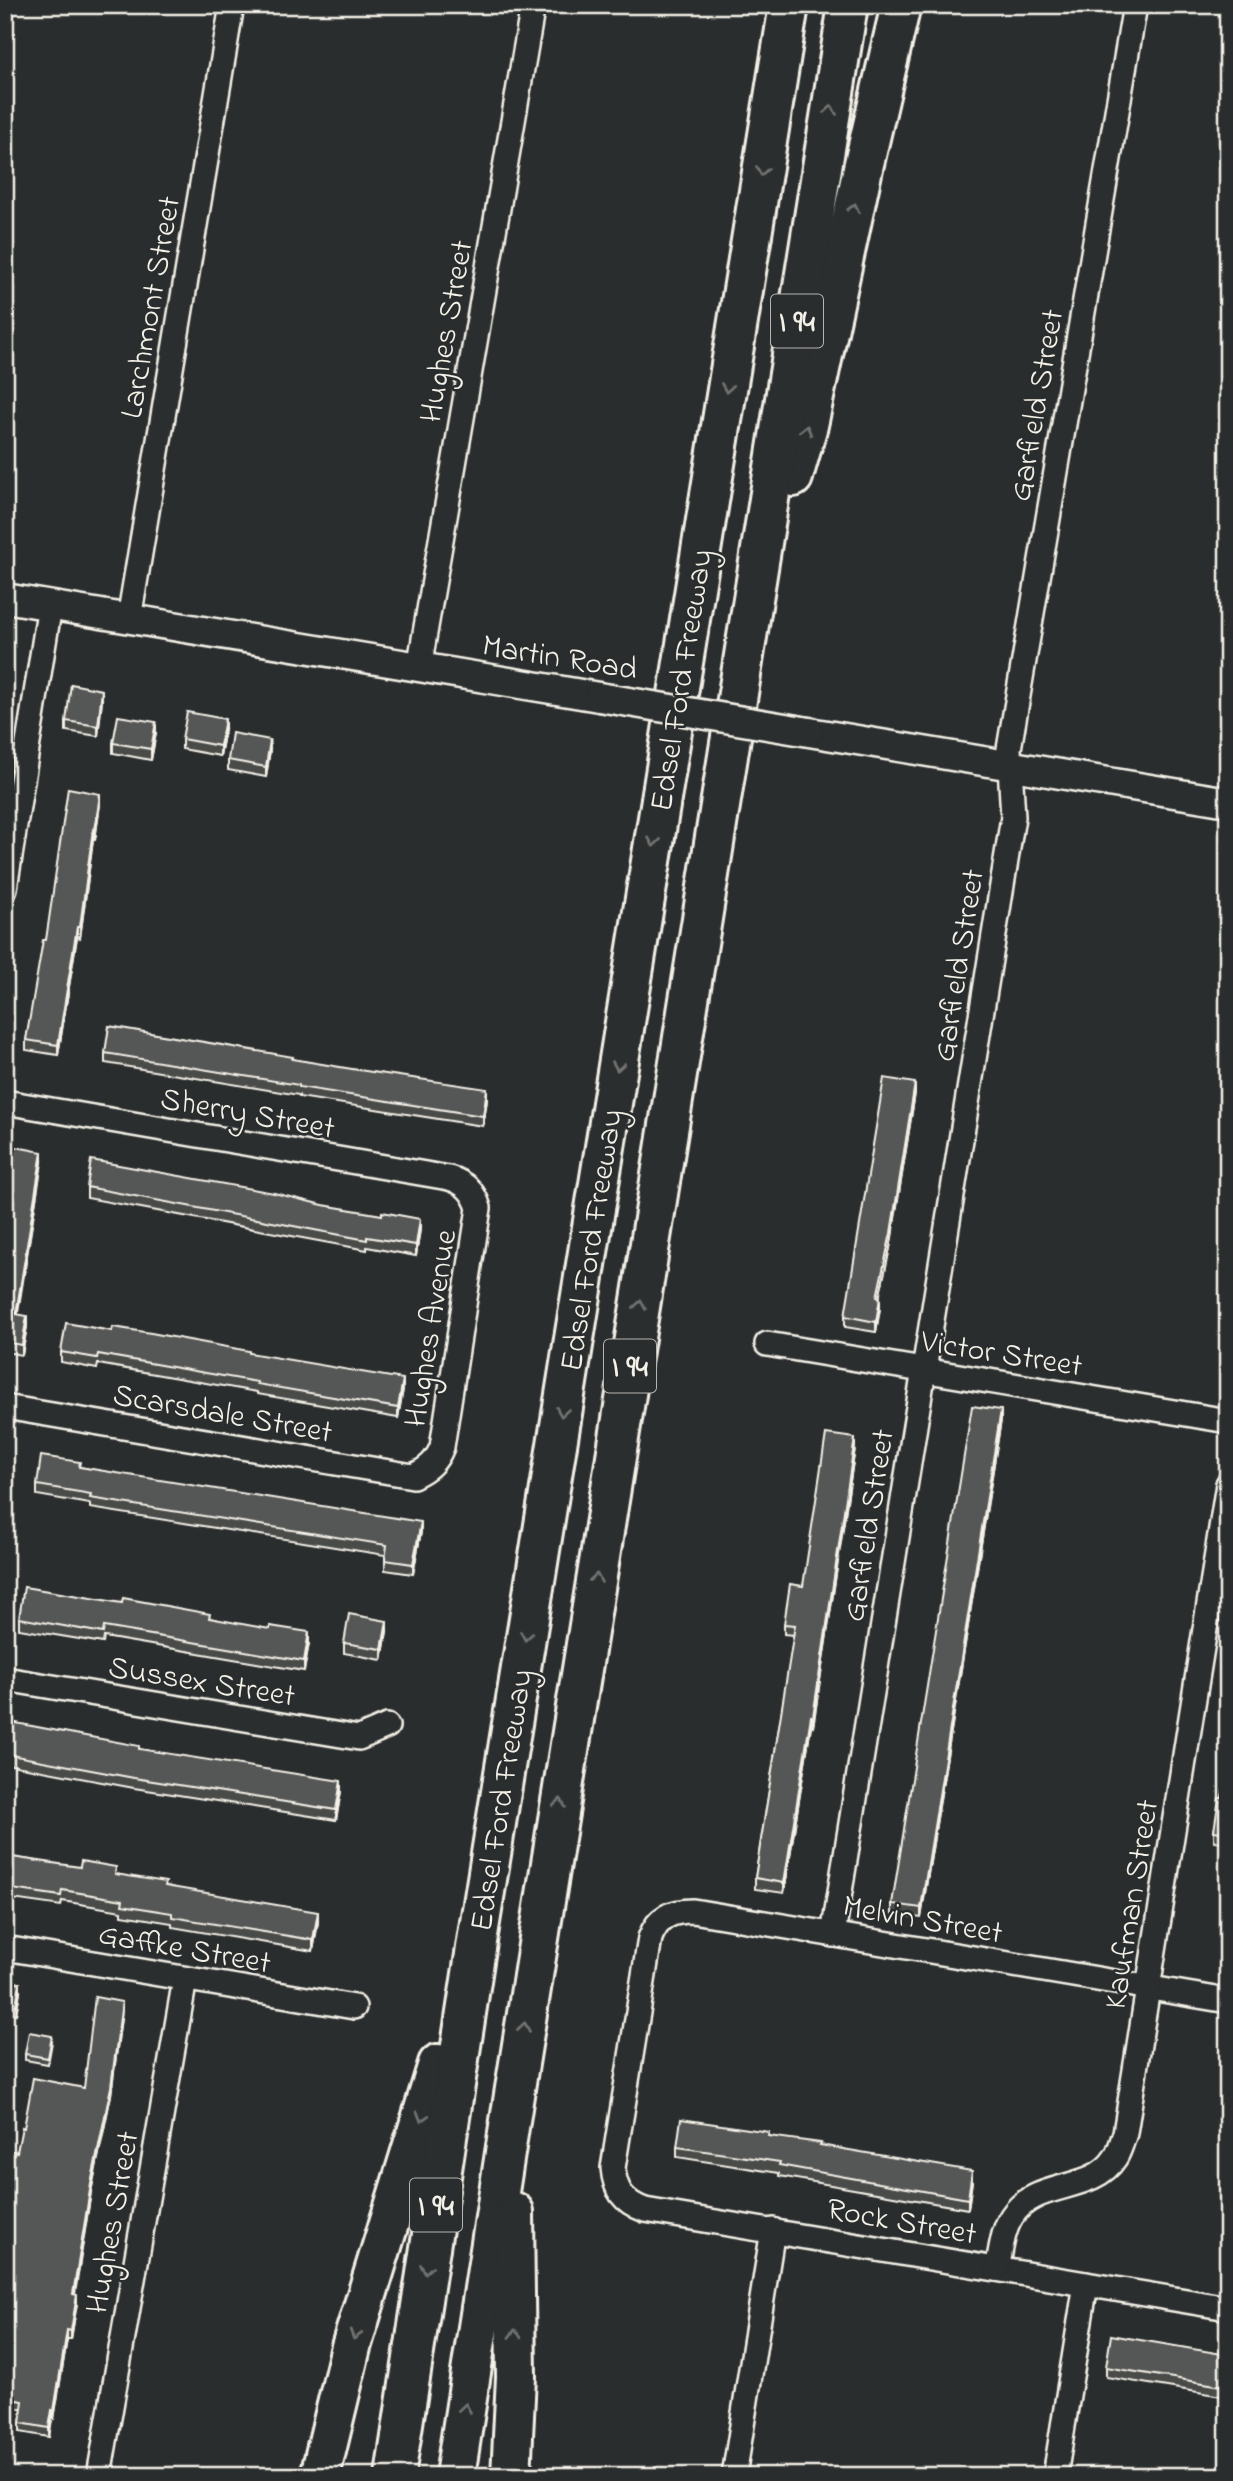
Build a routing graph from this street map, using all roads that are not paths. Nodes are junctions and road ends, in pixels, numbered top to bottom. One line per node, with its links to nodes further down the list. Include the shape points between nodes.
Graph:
1 (232, 5): 11 (street, Larchmont Street)
2 (533, 5): 13 (street, Hughes Street)
3 (765, 5): 8 (highway)
4 (789, 5): 8 (highway, Edsel Ford Freeway / I 94)
5 (848, 5): 12 (highway, Edsel Ford Freeway / I 94, one-way to 5)
6 (901, 5): 12 (highway, one-way to 6, via 808,425)
7 (1135, 5): 14 (street, Garfield Street, via 1009,749)
8 (777, 80): 27 (highway, Edsel Ford Freeway / I 94, one-way to 27)
9 (5, 598): 10 (street, Martin Road)
10 (50, 605): 11 (street, Martin Road); 16 (street)
11 (129, 619): 13 (street, Martin Road)
12 (746, 637): 35 (highway, Edsel Ford Freeway / I 94, one-way to 12)
13 (419, 668): 14 (street, Martin Road, bridge)
14 (1010, 765): 15 (street, Martin Road); 20 (street, Garfield Street, via 1013,817)
15 (1228, 802)
16 (5, 888)
17 (5, 1102): 18 (street, Sherry Street, via 449,1178)
18 (475, 1196): 23 (street, Hughes Avenue, via 478,1218 442,1447)
19 (766, 1344): 20 (street, Victor Street)
20 (923, 1371): 22 (street, Victor Street); 28 (street, Garfield Street)
21 (5, 1407): 23 (street, Scarsdale Street, via 400,1475 413,1476)
22 (1228, 1421)
23 (428, 1468)
24 (1228, 1484): 31 (street, Kaufman Street)
25 (5, 1679): 26 (street, Sussex Street, via 359,1738)
26 (387, 1726)
27 (478, 1935): 41 (highway, one-way to 41, via 351,2347); 42 (highway, Edsel Ford Freeway / I 94, one-way to 42)
28 (833, 1935): 31 (street, Melvin Street); 34 (street, Melvin Street, via 693,1911 667,1915 653,1929)
29 (5, 1948): 30 (street, Gaffke Street)
30 (185, 1979): 33 (street, Gaffke Street); 40 (street, Hughes Street)
31 (1148, 1988): 32 (street, Melvin Street); 37 (street, Kaufman Street, via 1125,2133 1116,2157 1093,2177 1049,2190 1018,2208 1006,2229)
32 (1228, 2001)
33 (354, 2007)
34 (629, 2076): 36 (street, Rock Street, via 613,2168 623,2198 645,2210)
35 (514, 2095): 43 (highway, Edsel Ford Freeway / I 94, one-way to 35); 44 (highway, one-way to 35, via 516,2377)
36 (773, 2230): 37 (street, Rock Street); 45 (street)
37 (997, 2269): 38 (street, Rock Street)
38 (1086, 2284): 39 (street, Rock Street); 46 (street)
39 (1228, 2308)
40 (99, 2476)
41 (320, 2476)
42 (395, 2476)
43 (455, 2476)
44 (511, 2476)
45 (734, 2476)
46 (1055, 2476)

